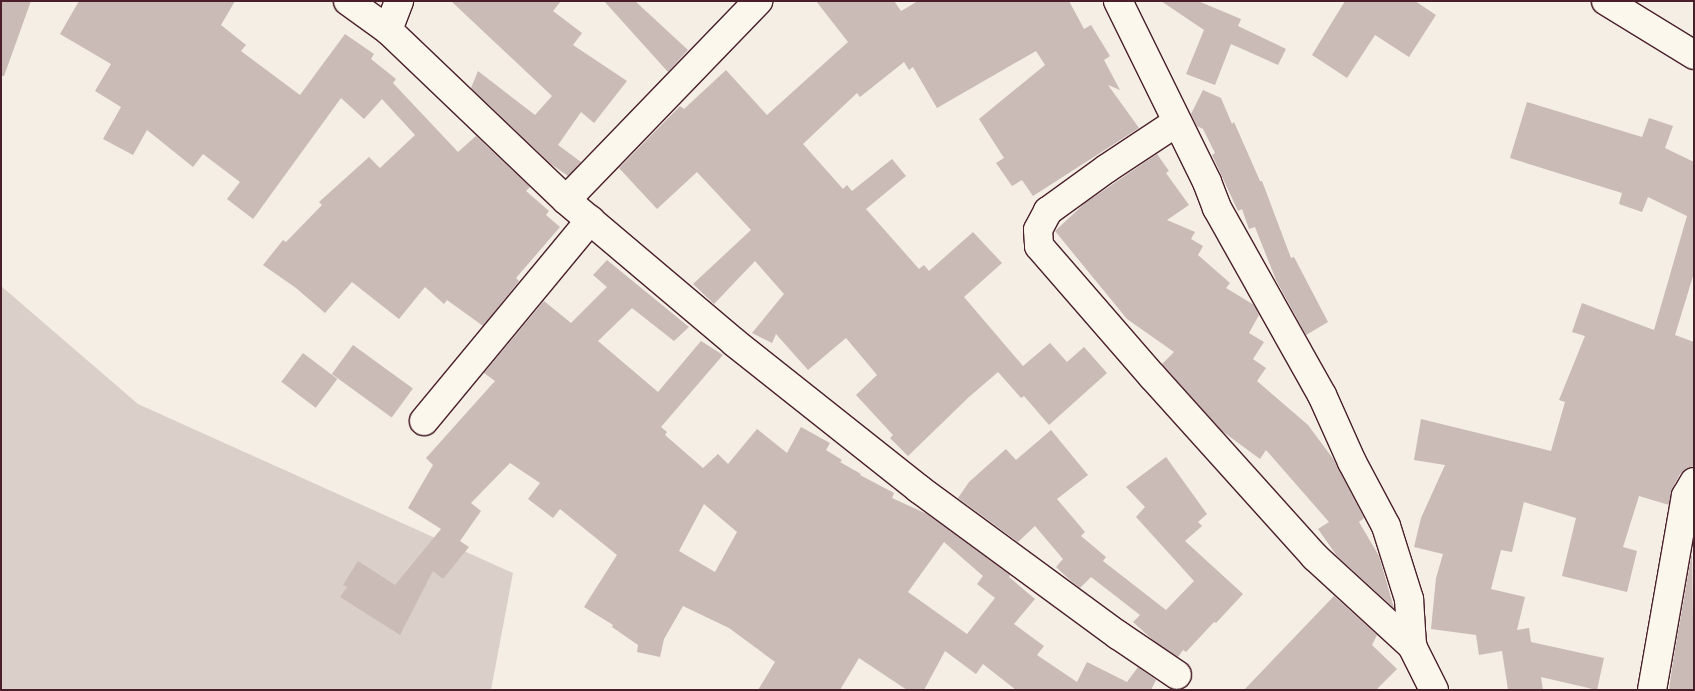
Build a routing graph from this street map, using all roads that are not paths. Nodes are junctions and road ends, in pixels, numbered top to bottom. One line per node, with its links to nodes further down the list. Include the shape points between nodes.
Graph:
1 (348, 1): 6 (street)
2 (399, 1): 6 (street)
3 (758, 1): 9 (street)
4 (1118, 1): 8 (street)
5 (1606, 1): 7 (street)
6 (388, 30): 9 (street)
7 (1694, 55)
8 (1177, 122): 13 (street, via 1217,208 1322,395 1386,526 1409,599); 13 (street, via 1048,211 1038,230 1039,246 1315,557)
9 (566, 200): 10 (street)
10 (590, 220): 11 (street); 14 (street, via 735,343 920,489)
11 (424, 422)
12 (1694, 482): 16 (street, via 1686,496)
13 (1412, 646): 15 (street)
14 (1177, 675)
15 (1434, 690)
16 (1652, 690)

